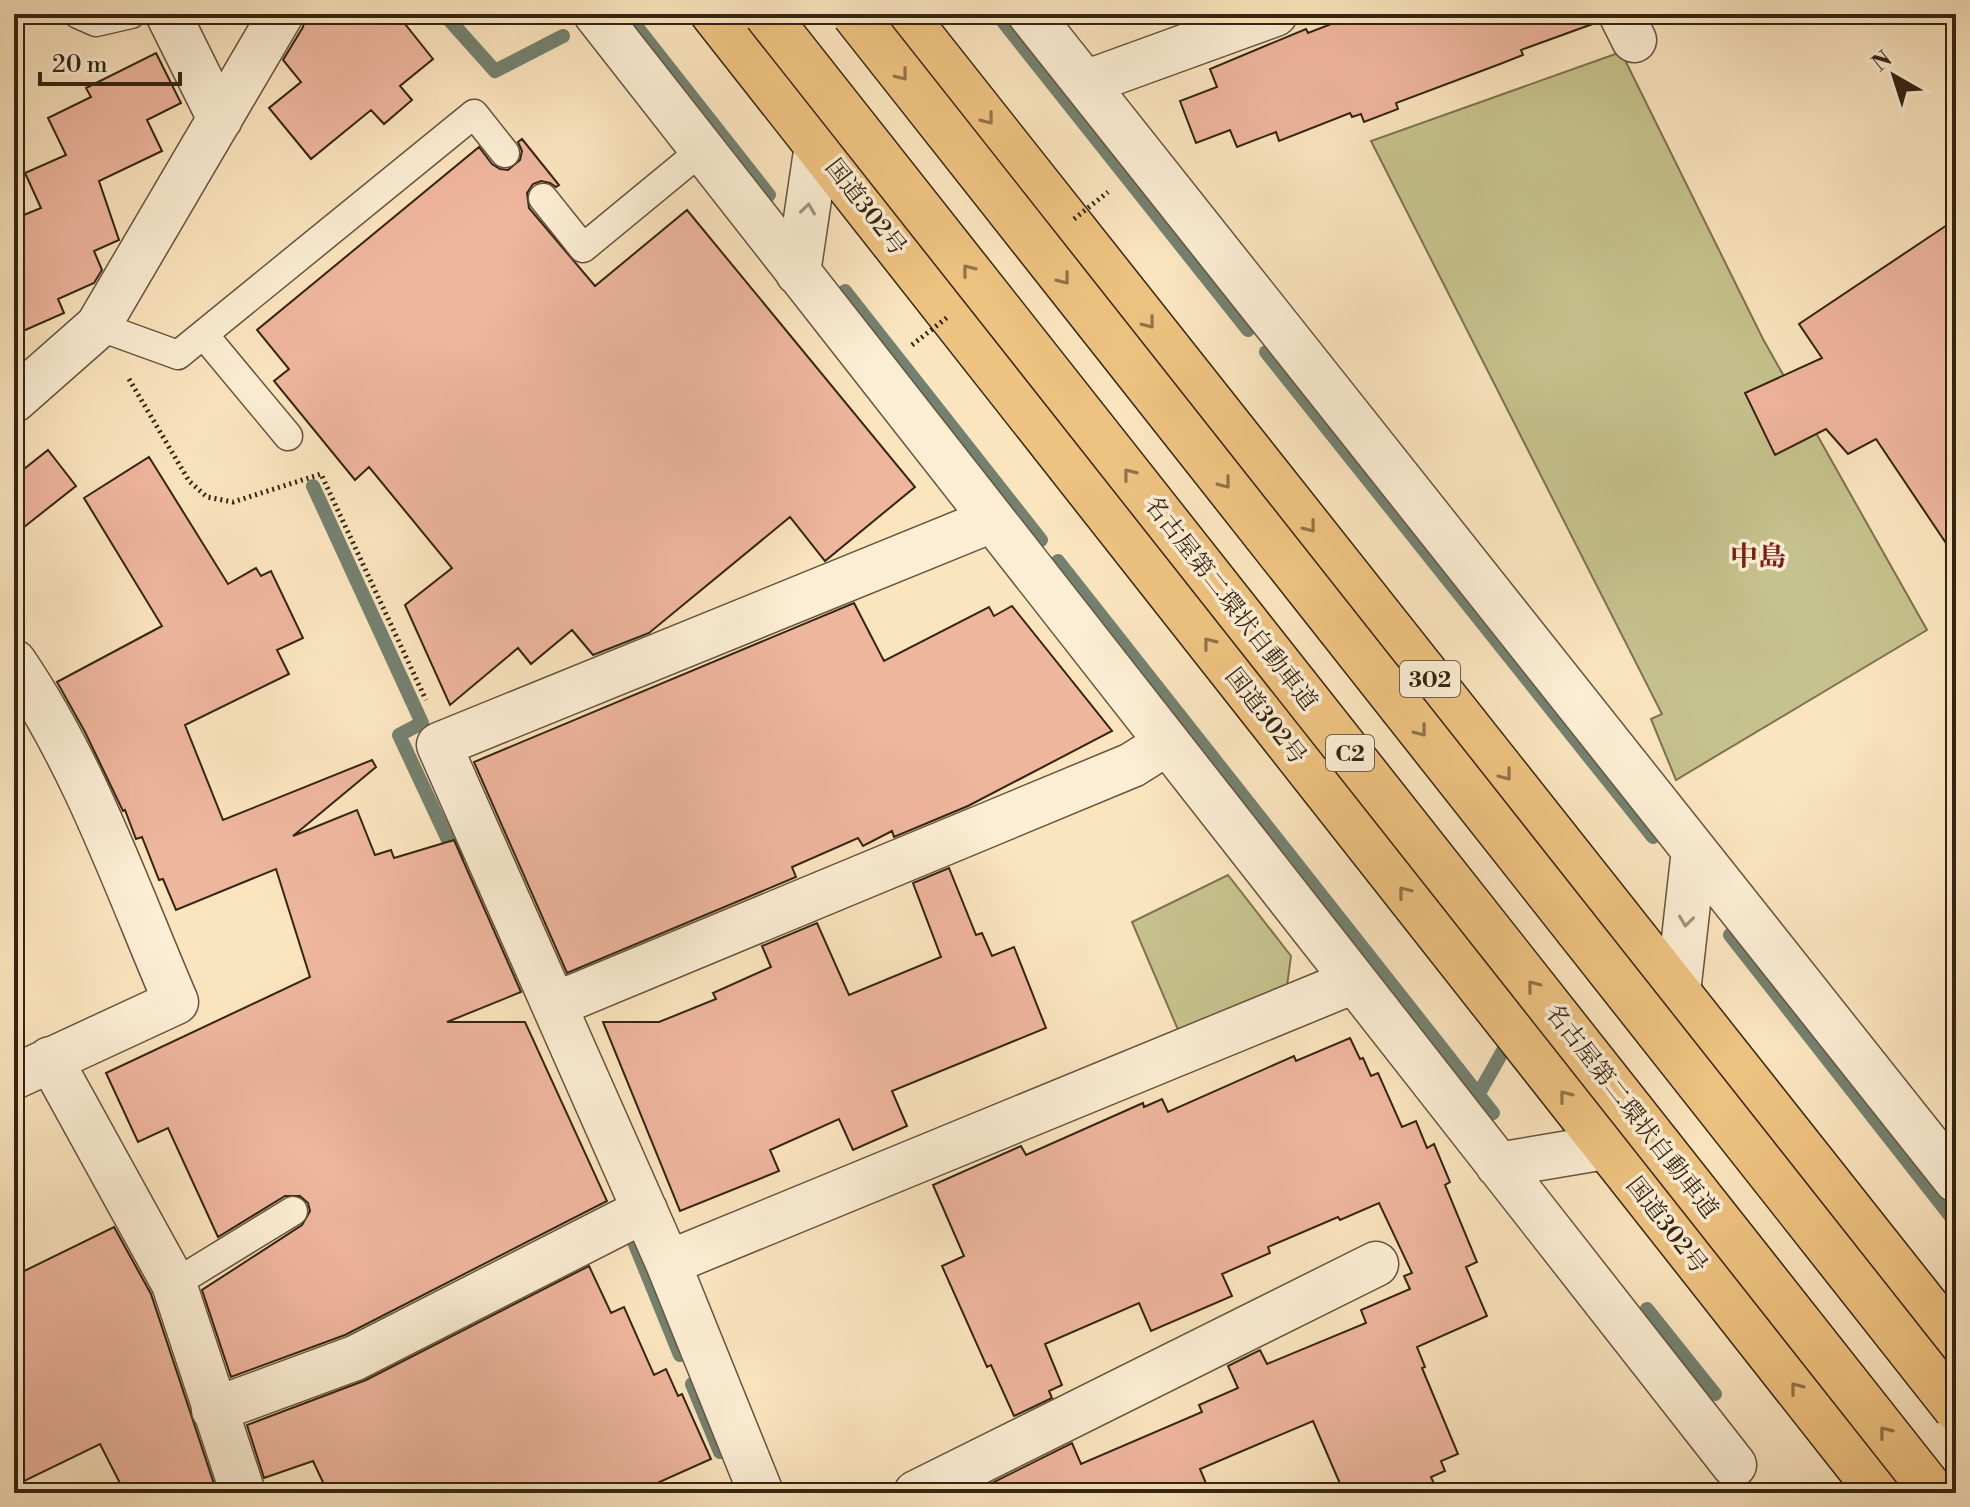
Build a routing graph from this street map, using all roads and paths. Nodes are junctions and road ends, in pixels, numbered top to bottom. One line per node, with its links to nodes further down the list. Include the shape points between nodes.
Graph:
1 (78, 14): 2 (lane, via 96,22)
2 (131, 14)
3 (168, 14): 13 (street)
4 (281, 14): 13 (street)
5 (596, 14): 15 (street)
6 (713, 14): 14 (highway, 国道302号)
7 (766, 14): 48 (highway, 名古屋第二環状自動車道 / C2, one-way to 7, bridge)
8 (854, 14): 41 (highway, one-way to 41, bridge)
9 (904, 14): 29 (highway, 302, one-way to 29)
10 (1030, 14): 12 (street)
11 (1275, 14): 12 (street)
12 (1085, 83): 27 (street)
13 (220, 119): 19 (street)
14 (817, 145): 18 (street, one-way to 14); 32 (highway, 国道302号, one-way to 14)
15 (702, 150): 17 (lane, via 583,248); 18 (street)
16 (505, 153): 20 (lane, via 474,114)
17 (543, 198)
18 (798, 273): 23 (street)
19 (98, 326): 20 (lane, via 178,355); 21 (street); 25 (path, via 189,481 207,497 233,502 321,474)
20 (204, 335): 22 (lane)
21 (14, 400)
22 (288, 436)
23 (992, 520): 25 (street); 26 (street)
24 (14, 662): 31 (street, via 85,789 176,1002)
25 (446, 742): 30 (street, via 439,745)
26 (1167, 743): 28 (street); 30 (street, via 1132,765)
27 (1694, 850): 29 (street, one-way to 29); 34 (street)
28 (1354, 981): 33 (street); 37 (street)
29 (1678, 992): 40 (highway, 302)
30 (554, 1005): 35 (street)
31 (32, 1068): 39 (street)
32 (1605, 1147): 33 (street); 47 (highway, 国道302号, one-way to 32)
33 (1498, 1165): 43 (street)
34 (1956, 1180)
35 (645, 1210): 37 (street); 42 (street, via 355,1358)
36 (293, 1211): 39 (lane)
37 (668, 1263): 45 (street)
38 (1376, 1264): 46 (street)
39 (174, 1284): 42 (street)
40 (1956, 1343)
41 (1956, 1409)
42 (214, 1410): 44 (street)
43 (1734, 1465)
44 (243, 1493)
45 (761, 1493)
46 (916, 1493)
47 (1879, 1493)
48 (1934, 1493)

